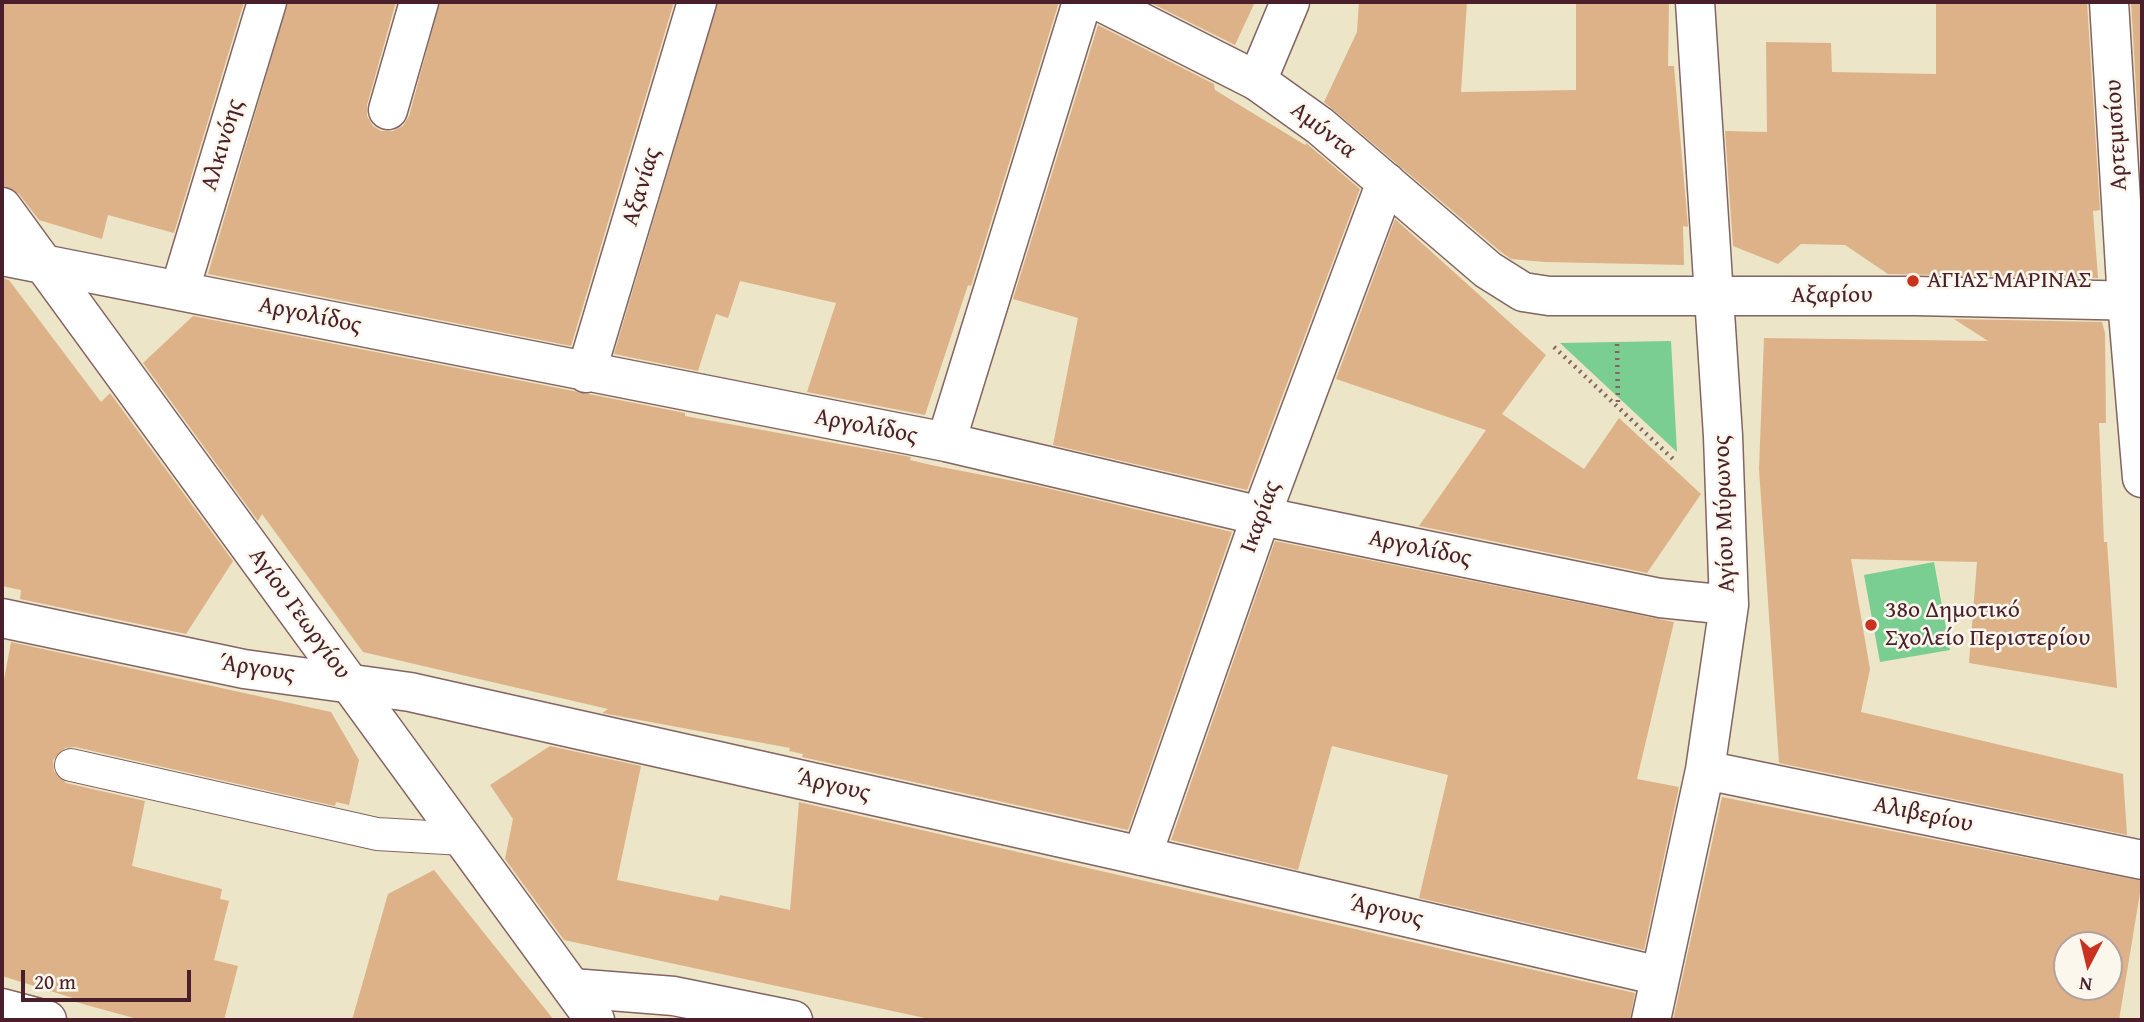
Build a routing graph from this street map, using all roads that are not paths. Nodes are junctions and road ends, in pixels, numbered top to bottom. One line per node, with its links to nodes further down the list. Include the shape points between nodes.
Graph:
1 (267, 2): 15 (street, Αλκινόης)
2 (419, 2): 10 (street)
3 (697, 2): 19 (street, Αξανίας)
4 (1082, 2): 20 (street)
5 (1101, 2): 9 (street, Αμύντα)
6 (1290, 2): 9 (street)
7 (1695, 2): 17 (street, Αγίου Μύρωνος)
8 (2109, 2): 18 (street, Αρτεμισίου)
9 (1257, 81): 11 (street, Αμύντα)
10 (388, 110)
11 (1386, 181): 16 (street, Αμύντα, via 1488,270); 22 (street, Ικαρίας)
12 (2, 207): 14 (street, Αγίου Γεωργίου)
13 (2, 256): 14 (street, Αργολίδος)
14 (43, 264): 15 (street, Αργολίδος); 25 (street, Αγίου Γεωργίου)
15 (180, 289): 19 (street, Αργολίδος)
16 (1523, 292): 17 (street, Αξαρίου)
17 (1712, 296): 18 (street, Αξαρίου); 23 (street, Αγίου Μύρωνος)
18 (2135, 301): 21 (street, Αρτεμισίου)
19 (586, 373): 20 (street, Αργολίδος)
20 (946, 442): 22 (street, Αργολίδος)
21 (2142, 478)
22 (1261, 516): 23 (street, Αργολίδος, via 1660,598); 29 (street, Ικαρίας)
23 (1729, 604): 27 (street, Αγίου Μύρωνος)
24 (2, 618): 25 (street, Άργους, via 244,669)
25 (348, 682): 28 (street, Αγίου Γεωργίου); 29 (street, Άργους, via 424,695)
26 (71, 765): 28 (lane, via 377,834)
27 (1704, 770): 30 (street, Αλιβερίου); 31 (street, Αγίου Μύρωνος)
28 (463, 839): 32 (street, Αγίου Γεωργίου)
29 (1143, 856): 31 (street, Άργους)
30 (2142, 860)
31 (1660, 976): 37 (street, Αγίου Μύρωνος)
32 (572, 988): 35 (street, Αγίου Γεωργίου); 36 (street, via 674,996)
33 (2, 1008): 34 (street)
34 (47, 1020)
35 (595, 1020)
36 (793, 1020)
37 (1651, 1020)

